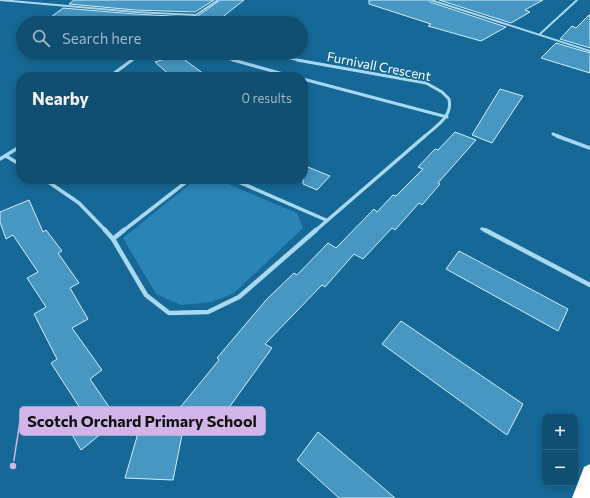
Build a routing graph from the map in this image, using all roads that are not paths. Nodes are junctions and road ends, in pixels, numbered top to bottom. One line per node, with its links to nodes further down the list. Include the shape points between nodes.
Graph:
1 (0, 0): 5 (street)
2 (218, 0): 5 (street)
3 (430, 0): 6 (street)
4 (577, 0): 6 (street)
5 (195, 15)
6 (540, 34): 7 (street)
7 (590, 50)
8 (133, 60): 11 (street)
9 (231, 60): 12 (street)
10 (297, 60): 14 (street, Furnivall Crescent, via 426,83 442,90 450,99)
11 (117, 72)
12 (275, 72)
13 (308, 80): 14 (street, Furnivall Crescent)
14 (447, 116): 24 (street)
15 (553, 134): 16 (street)
16 (590, 148)
17 (16, 149): 18 (street)
18 (6, 156): 19 (street); 20 (street)
19 (0, 160)
20 (16, 162)
21 (51, 184): 26 (street, via 79,203)
22 (184, 184): 26 (street)
23 (243, 184): 24 (street)
24 (326, 220): 26 (street, via 239,297 208,312 169,313 146,295)
25 (482, 229): 27 (street)
26 (112, 239)
27 (590, 285)
28 (590, 473): 29 (highway)
29 (581, 498)

